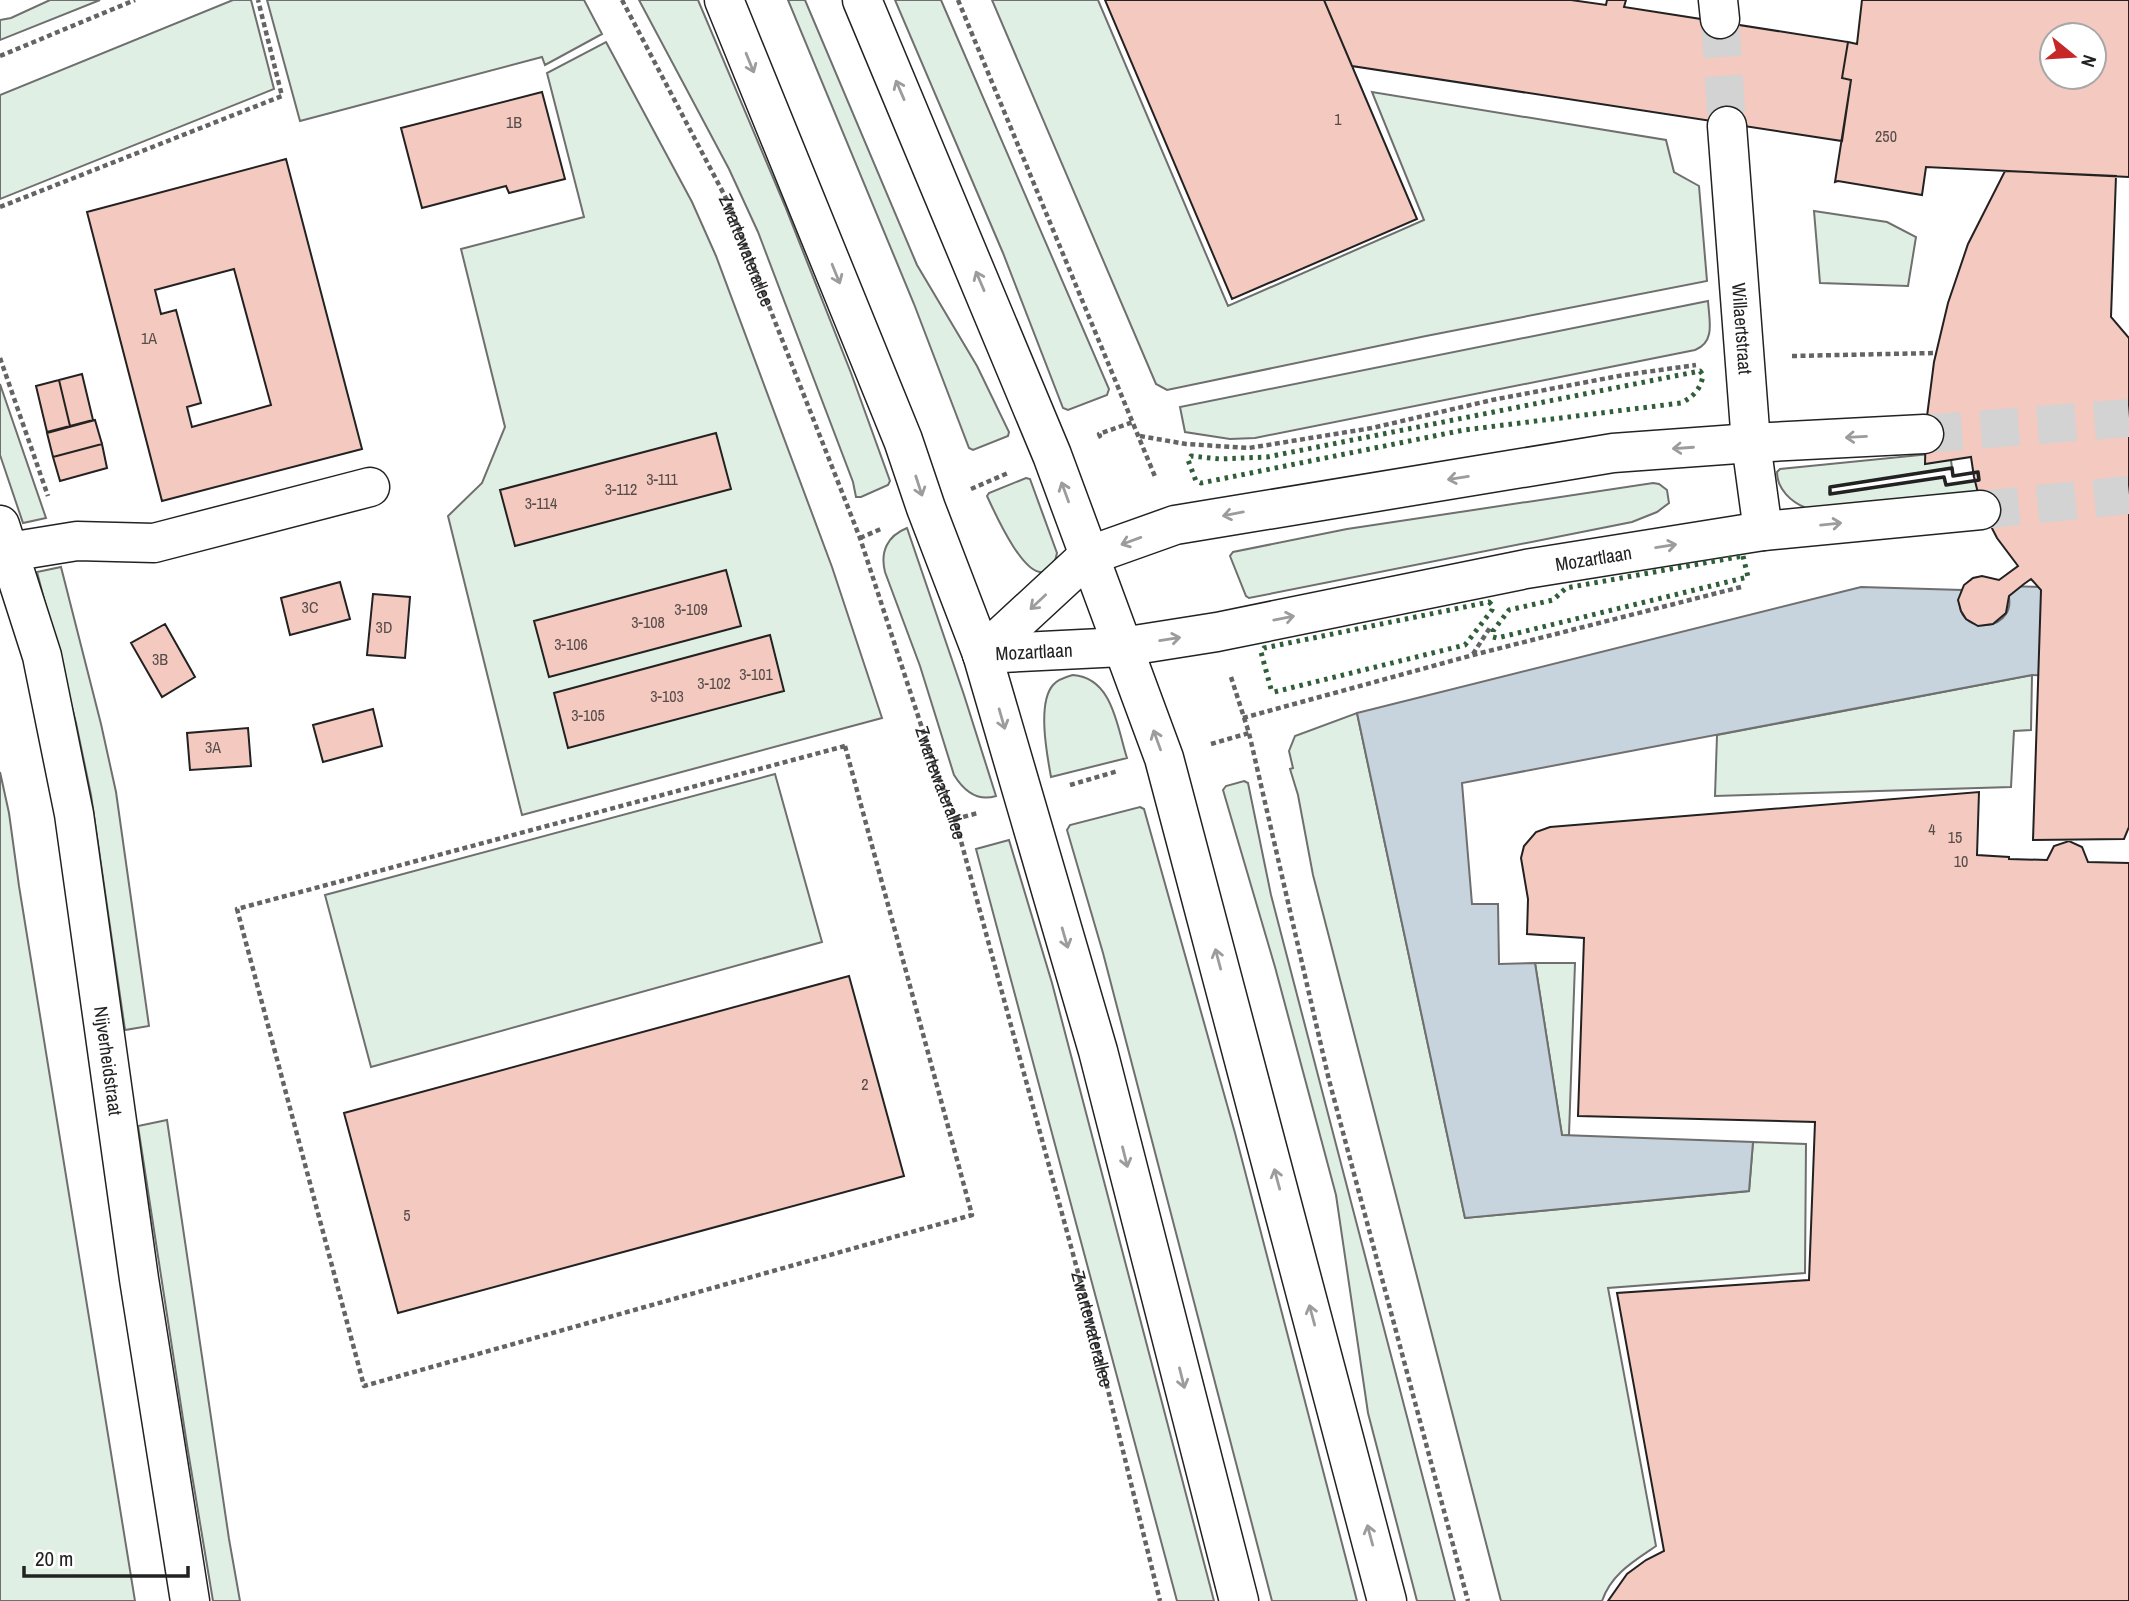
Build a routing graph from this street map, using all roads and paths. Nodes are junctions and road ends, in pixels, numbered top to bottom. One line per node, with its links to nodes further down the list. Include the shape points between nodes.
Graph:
1 (135, 0): 7 (path)
2 (258, 0): 9 (path, via 282,96)
3 (622, 0): 23 (path, Zwartewaterallee, via 728,202)
4 (724, 0): 19 (street, one-way to 19, via 870,356)
5 (862, 0): 17 (street, one-way to 5)
6 (958, 0): 13 (path)
7 (0, 56)
8 (1727, 126): 12 (street, Willaertstraat)
9 (0, 207)
10 (1935, 353): 12 (path)
11 (0, 358): 25 (path)
12 (1746, 359): 15 (path, via 1624,375 1372,428 1249,448); 16 (street, Willaertstraat)
13 (1133, 422): 15 (path); 17 (path)
14 (1924, 434): 16 (street, Mozartlaan, one-way to 16)
15 (1139, 436): 21 (path)
16 (1751, 443): 21 (street, Mozartlaan, one-way to 21, via 1613,453); 22 (street, Willaertstraat)
17 (1052, 455): 19 (path); 26 (street, one-way to 17)
18 (370, 487): 25 (street, via 154,543)
19 (926, 508): 23 (path); 30 (street)
20 (1981, 510): 22 (street, Mozartlaan, one-way to 20)
21 (1175, 525): 26 (street, Mozartlaan, one-way to 26)
22 (1763, 531): 28 (street, Mozartlaan, one-way to 22, via 1526,569)
23 (860, 538): 35 (path, Zwartewaterallee)
24 (4, 539): 25 (street); 37 (street, Nijverheidstraat, via 42,656 74,814 139,1279)
25 (65, 543)
26 (1088, 556): 29 (street); 30 (street, Mozartlaan, one-way to 30)
27 (1743, 587): 31 (path, via 1472,654)
28 (1217, 632): 29 (street, Mozartlaan, one-way to 28); 31 (path)
29 (1122, 647): 30 (street, Mozartlaan); 33 (street, one-way to 29)
30 (982, 654): 34 (street, one-way to 34)
31 (1243, 718): 32 (path)
32 (1250, 733): 33 (path); 41 (path, via 1329,1080)
33 (1164, 758): 34 (path); 40 (street, one-way to 33)
34 (1025, 799): 35 (path); 39 (street, one-way to 39, via 1098,1051)
35 (955, 819): 38 (path, Zwartewaterallee, via 1086,1299)
36 (972, 1215): 36 (path, via 845,746 237,909 364,1386)
37 (190, 1601)
38 (1160, 1601)
39 (1239, 1601)
40 (1387, 1601)
41 (1468, 1601)

